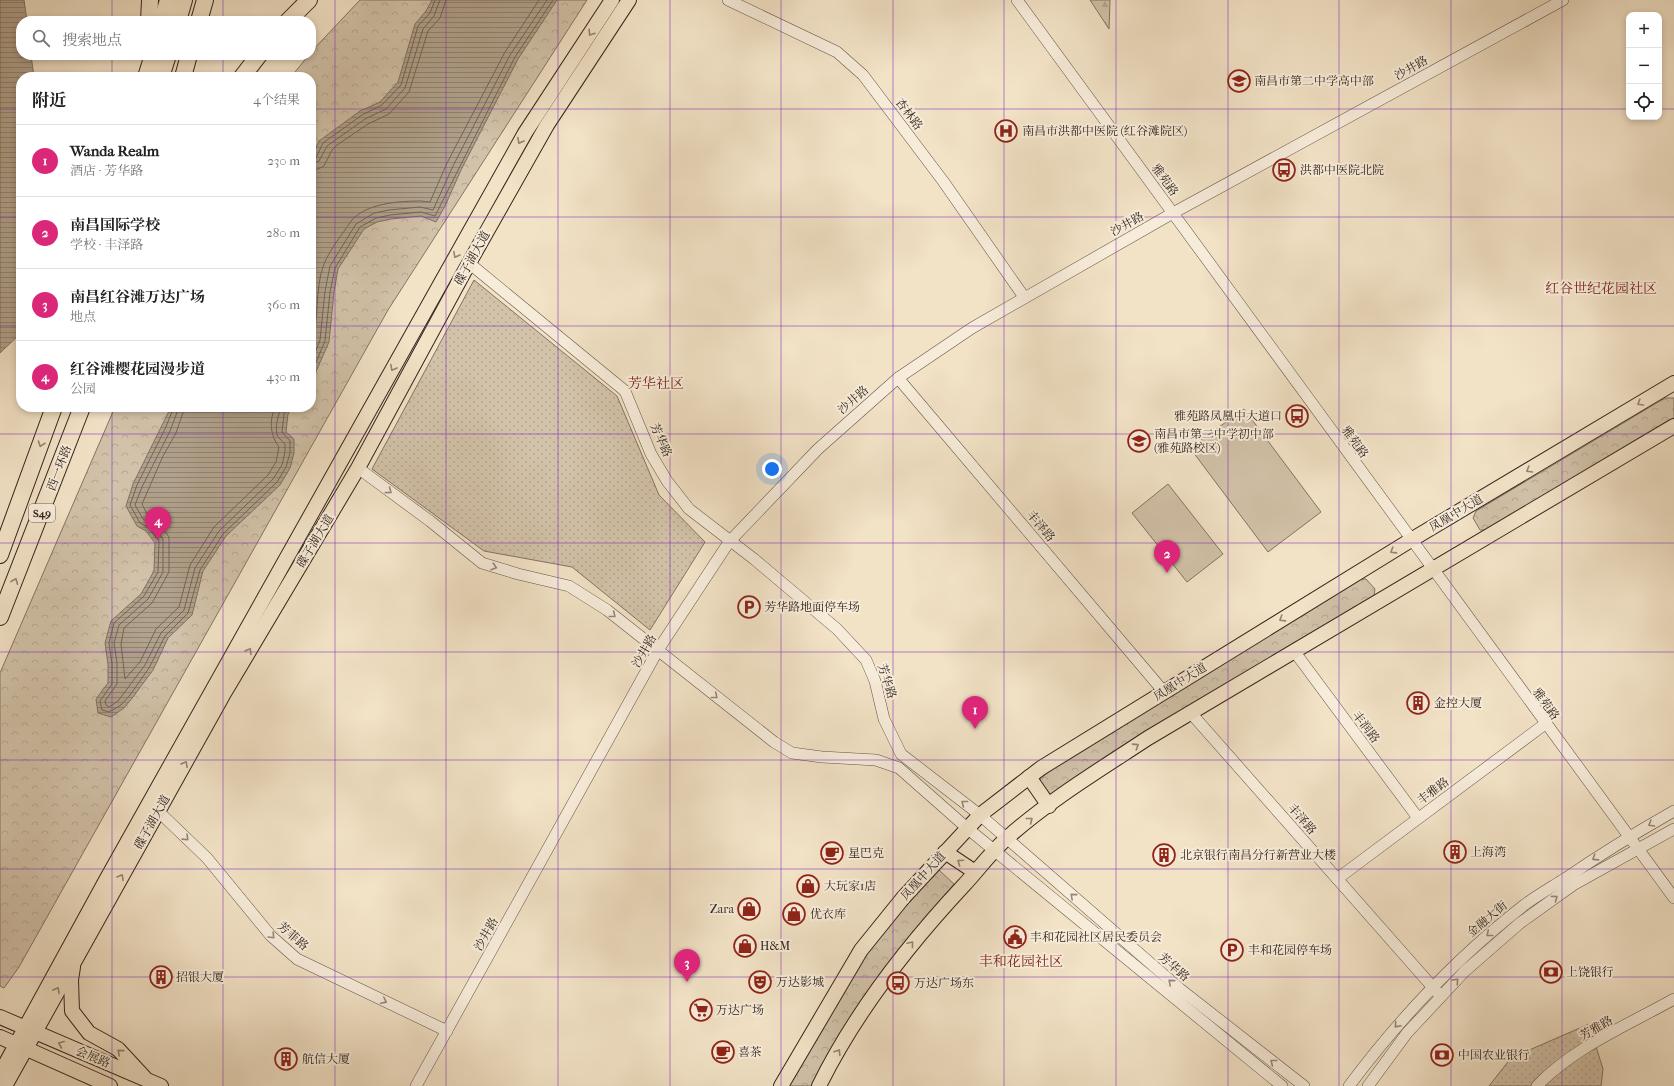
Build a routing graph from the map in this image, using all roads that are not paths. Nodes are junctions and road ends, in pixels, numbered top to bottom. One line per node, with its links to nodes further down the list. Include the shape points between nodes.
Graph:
1 (150, 0): 11 (highway)
2 (168, 0): 12 (highway)
3 (184, 0): 13 (highway)
4 (205, 0): 14 (highway)
5 (309, 0): 15 (highway)
6 (612, 0): 66 (main road, 碟子湖大道, one-way to 66, via 525,133 106,880)
7 (629, 0): 27 (main road, 碟子湖大道, via 548,125)
8 (728, 0): 28 (street, 杏林路, via 837,52 863,75 943,181)
9 (1017, 0): 26 (street, 雅苑路)
10 (1563, 0): 26 (street, 沙井路)
11 (150, 16)
12 (163, 16)
13 (179, 16)
14 (200, 16)
15 (293, 16)
16 (145, 60): 21 (highway)
17 (151, 60): 22 (highway)
18 (166, 60): 23 (highway)
19 (188, 60): 24 (highway)
20 (255, 60): 25 (highway)
21 (142, 72)
22 (148, 72)
23 (163, 72)
24 (184, 72)
25 (246, 72)
26 (1173, 213): 28 (street, 沙井路); 35 (street, 雅苑路)
27 (469, 263): 34 (main road, 碟子湖大道); 36 (street, 芳华路, via 625,391 651,454 666,481 689,509)
28 (1024, 297): 29 (street, 沙井路, via 972,328)
29 (898, 378): 36 (street, 沙井路, via 818,449); 42 (street, 丰泽路)
30 (1674, 383): 35 (main road, 凤凰中大道, one-way to 35)
31 (52, 412): 37 (highway, 西一环路 / S49, one-way to 37)
32 (80, 412): 39 (highway, 西一环路 / S49, one-way to 32)
33 (1674, 426): 38 (main road)
34 (358, 468): 40 (street, 芳华路, one-way to 40, via 482,563 569,586 607,610); 47 (main road, 碟子湖大道, one-way to 34, via 223,695)
35 (1411, 540): 38 (street, 雅苑路); 42 (main road, 凤凰中大道, one-way to 42)
36 (729, 542): 40 (street, 沙井路); 49 (street, 芳华路, one-way to 36, via 901,754 884,719 875,681 866,660 831,624 754,559)
37 (0, 555)
38 (1433, 570): 41 (main road); 44 (street, 雅苑路)
39 (0, 618)
40 (658, 650): 51 (street, 芳华路, one-way to 51, via 792,753 876,760 899,768); 67 (street, 沙井路)
41 (1294, 651): 43 (main road); 50 (street, 丰润路)
42 (1164, 692): 45 (main road, 凤凰中大道)
43 (1190, 712): 46 (main road, one-way to 43, via 1069,790); 59 (street, 丰泽路)
44 (1545, 724): 50 (street, 丰雅路); 53 (street, 雅苑路)
45 (1029, 776): 46 (main road); 49 (main road, 凤凰中大道)
46 (1049, 806): 54 (main road, one-way to 46)
47 (158, 811): 61 (main road, 碟子湖大道, one-way to 47); 67 (street, 芳菲路, one-way to 67, via 207,858 271,936 297,959)
48 (1674, 811): 53 (street, 金融大街, one-way to 53)
49 (980, 814): 51 (main road, 凤凰中大道); 54 (street, 芳华路)
50 (1418, 818): 59 (street, 丰雅路)
51 (967, 828): 56 (street, 芳华路); 57 (main road, 凤凰中大道)
52 (1674, 829): 55 (street, 金融大街)
53 (1628, 837): 55 (street, 雅苑路); 62 (street, 金融大街, one-way to 62, via 1524,905 1476,944)
54 (1007, 838): 56 (main road); 79 (street, 芳华路, one-way to 54, via 1180,989)
55 (1637, 849): 60 (street, 雅苑路); 63 (street, 金融大街, one-way to 55, via 1520,923 1573,885)
56 (995, 851): 58 (main road); 78 (street, 芳华路)
57 (945, 852): 58 (main road, one-way to 57); 76 (main road, 凤凰中大道, via 903,898 862,950)
58 (975, 872): 77 (main road, one-way to 58, via 872,997 900,958)
59 (1337, 879): 62 (street, 丰泽路)
60 (1674, 898)
61 (74, 959): 66 (main road, 碟子湖大道, one-way to 61); 71 (main road, one-way to 61, via 118,1049 89,1033 72,1011 71,980)
62 (1432, 986): 63 (street, 丰泽路); 80 (street, 金融大街, one-way to 80, via 1381,1043)
63 (1442, 996): 81 (street, 金融大街, via 1408,1033)
64 (1674, 999): 82 (street, 芳雅路, via 1580,1052 1548,1074)
65 (0, 1017): 66 (main road, 会展路)
66 (29, 1030): 69 (main road, 碟子湖大道); 71 (main road, 会展路, one-way to 66)
67 (447, 1031): 75 (street, 沙井路)
68 (0, 1037): 69 (main road, 会展路)
69 (21, 1047): 70 (main road, 碟子湖大道); 72 (main road, 碟子湖大道); 73 (main road, 会展路)
70 (0, 1074)
71 (147, 1080): 74 (main road, 会展路)
72 (5, 1086)
73 (110, 1086)
74 (161, 1086)
75 (416, 1086)
76 (781, 1086)
77 (819, 1086)
78 (1282, 1086)
79 (1304, 1086)
80 (1349, 1086)
81 (1368, 1086)
82 (1537, 1086)

